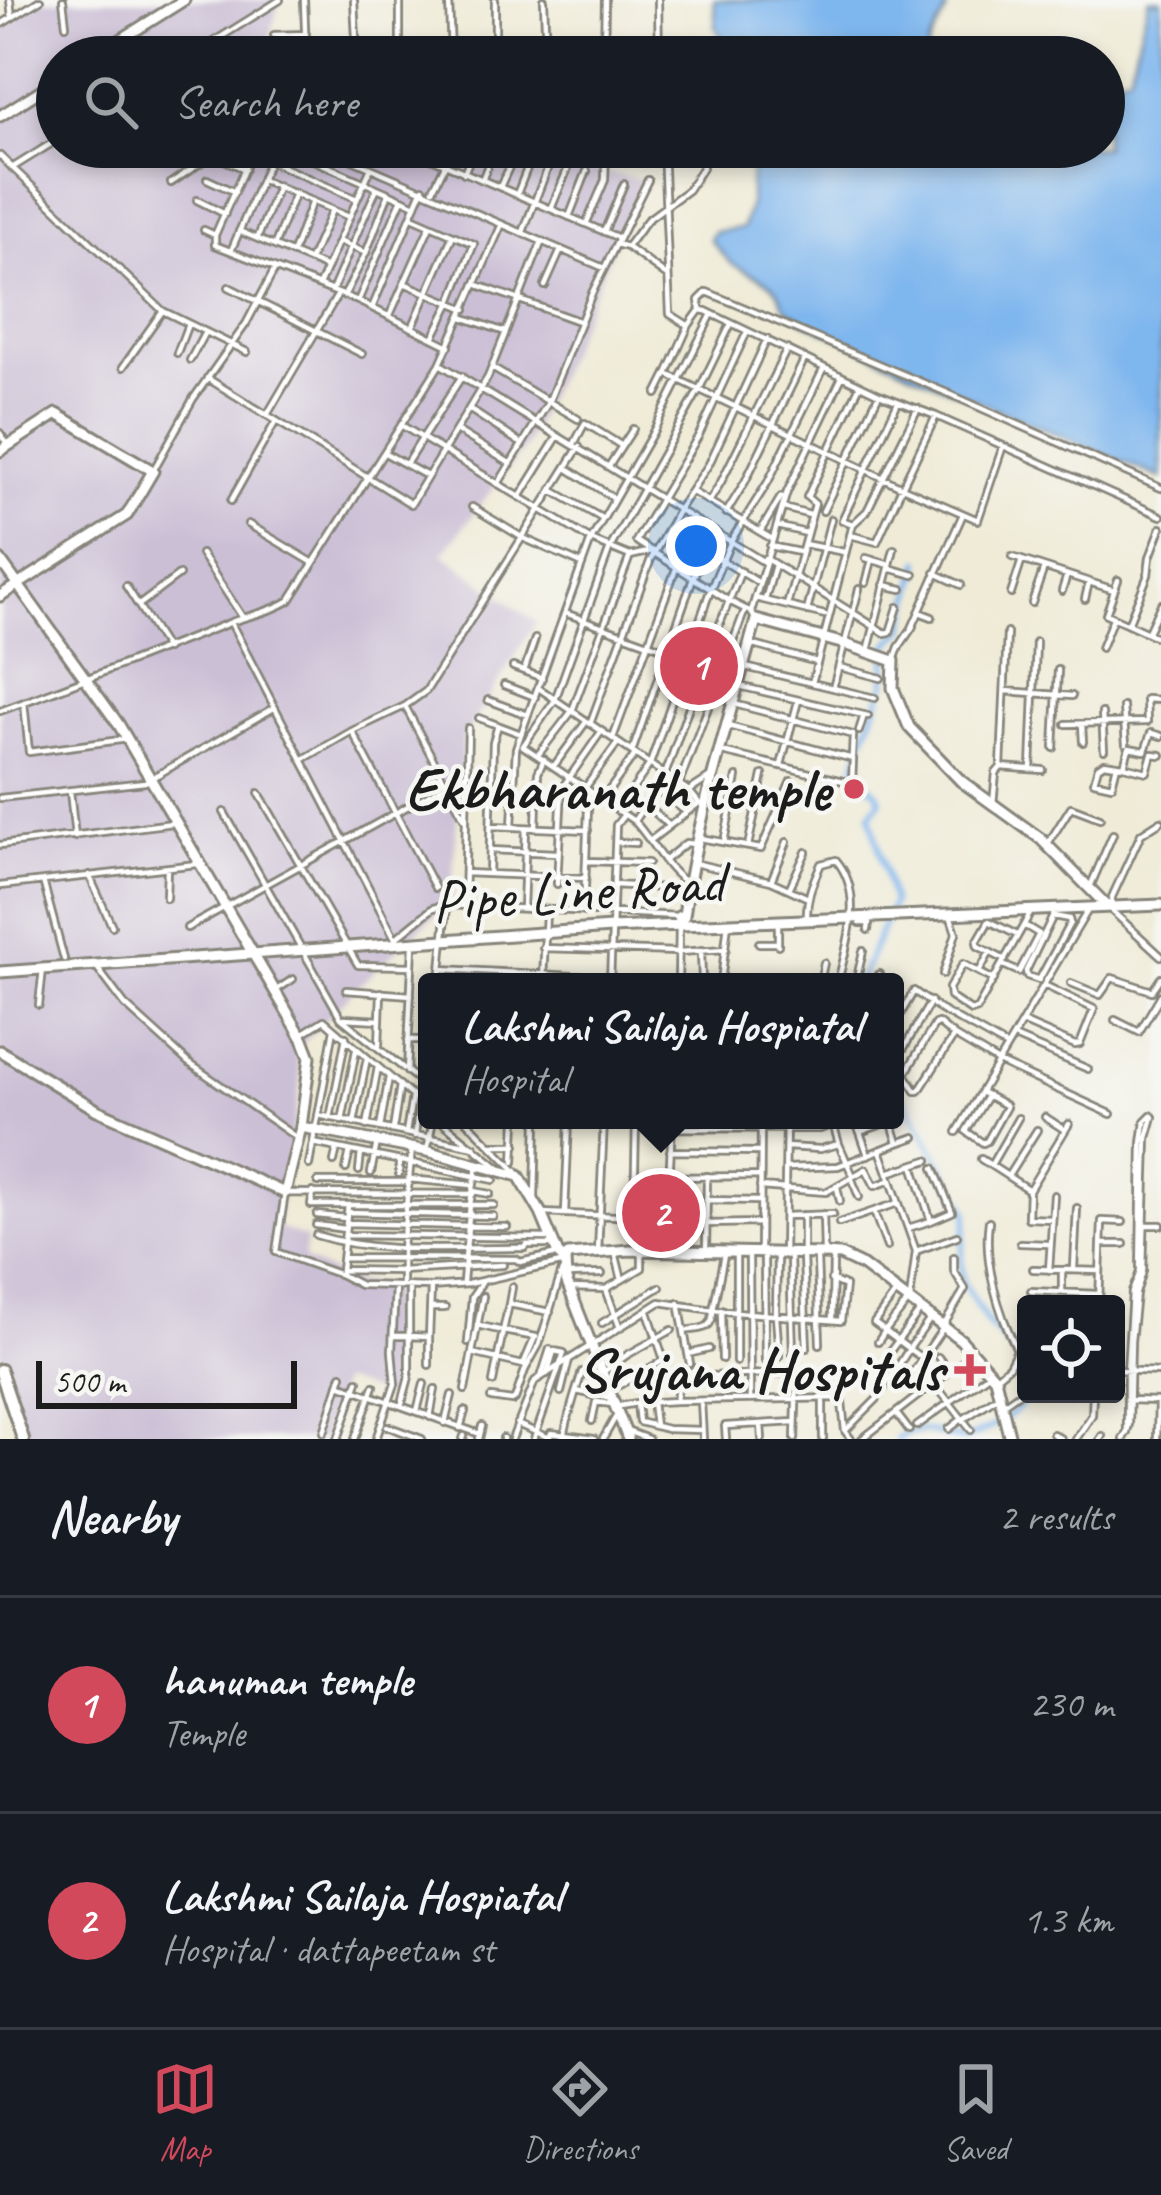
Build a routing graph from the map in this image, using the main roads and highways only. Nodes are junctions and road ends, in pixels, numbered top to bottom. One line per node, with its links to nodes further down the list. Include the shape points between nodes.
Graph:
1 (0, 1370): 3 (main road)
2 (0, 1385): 3 (main road)
3 (21, 1439)

